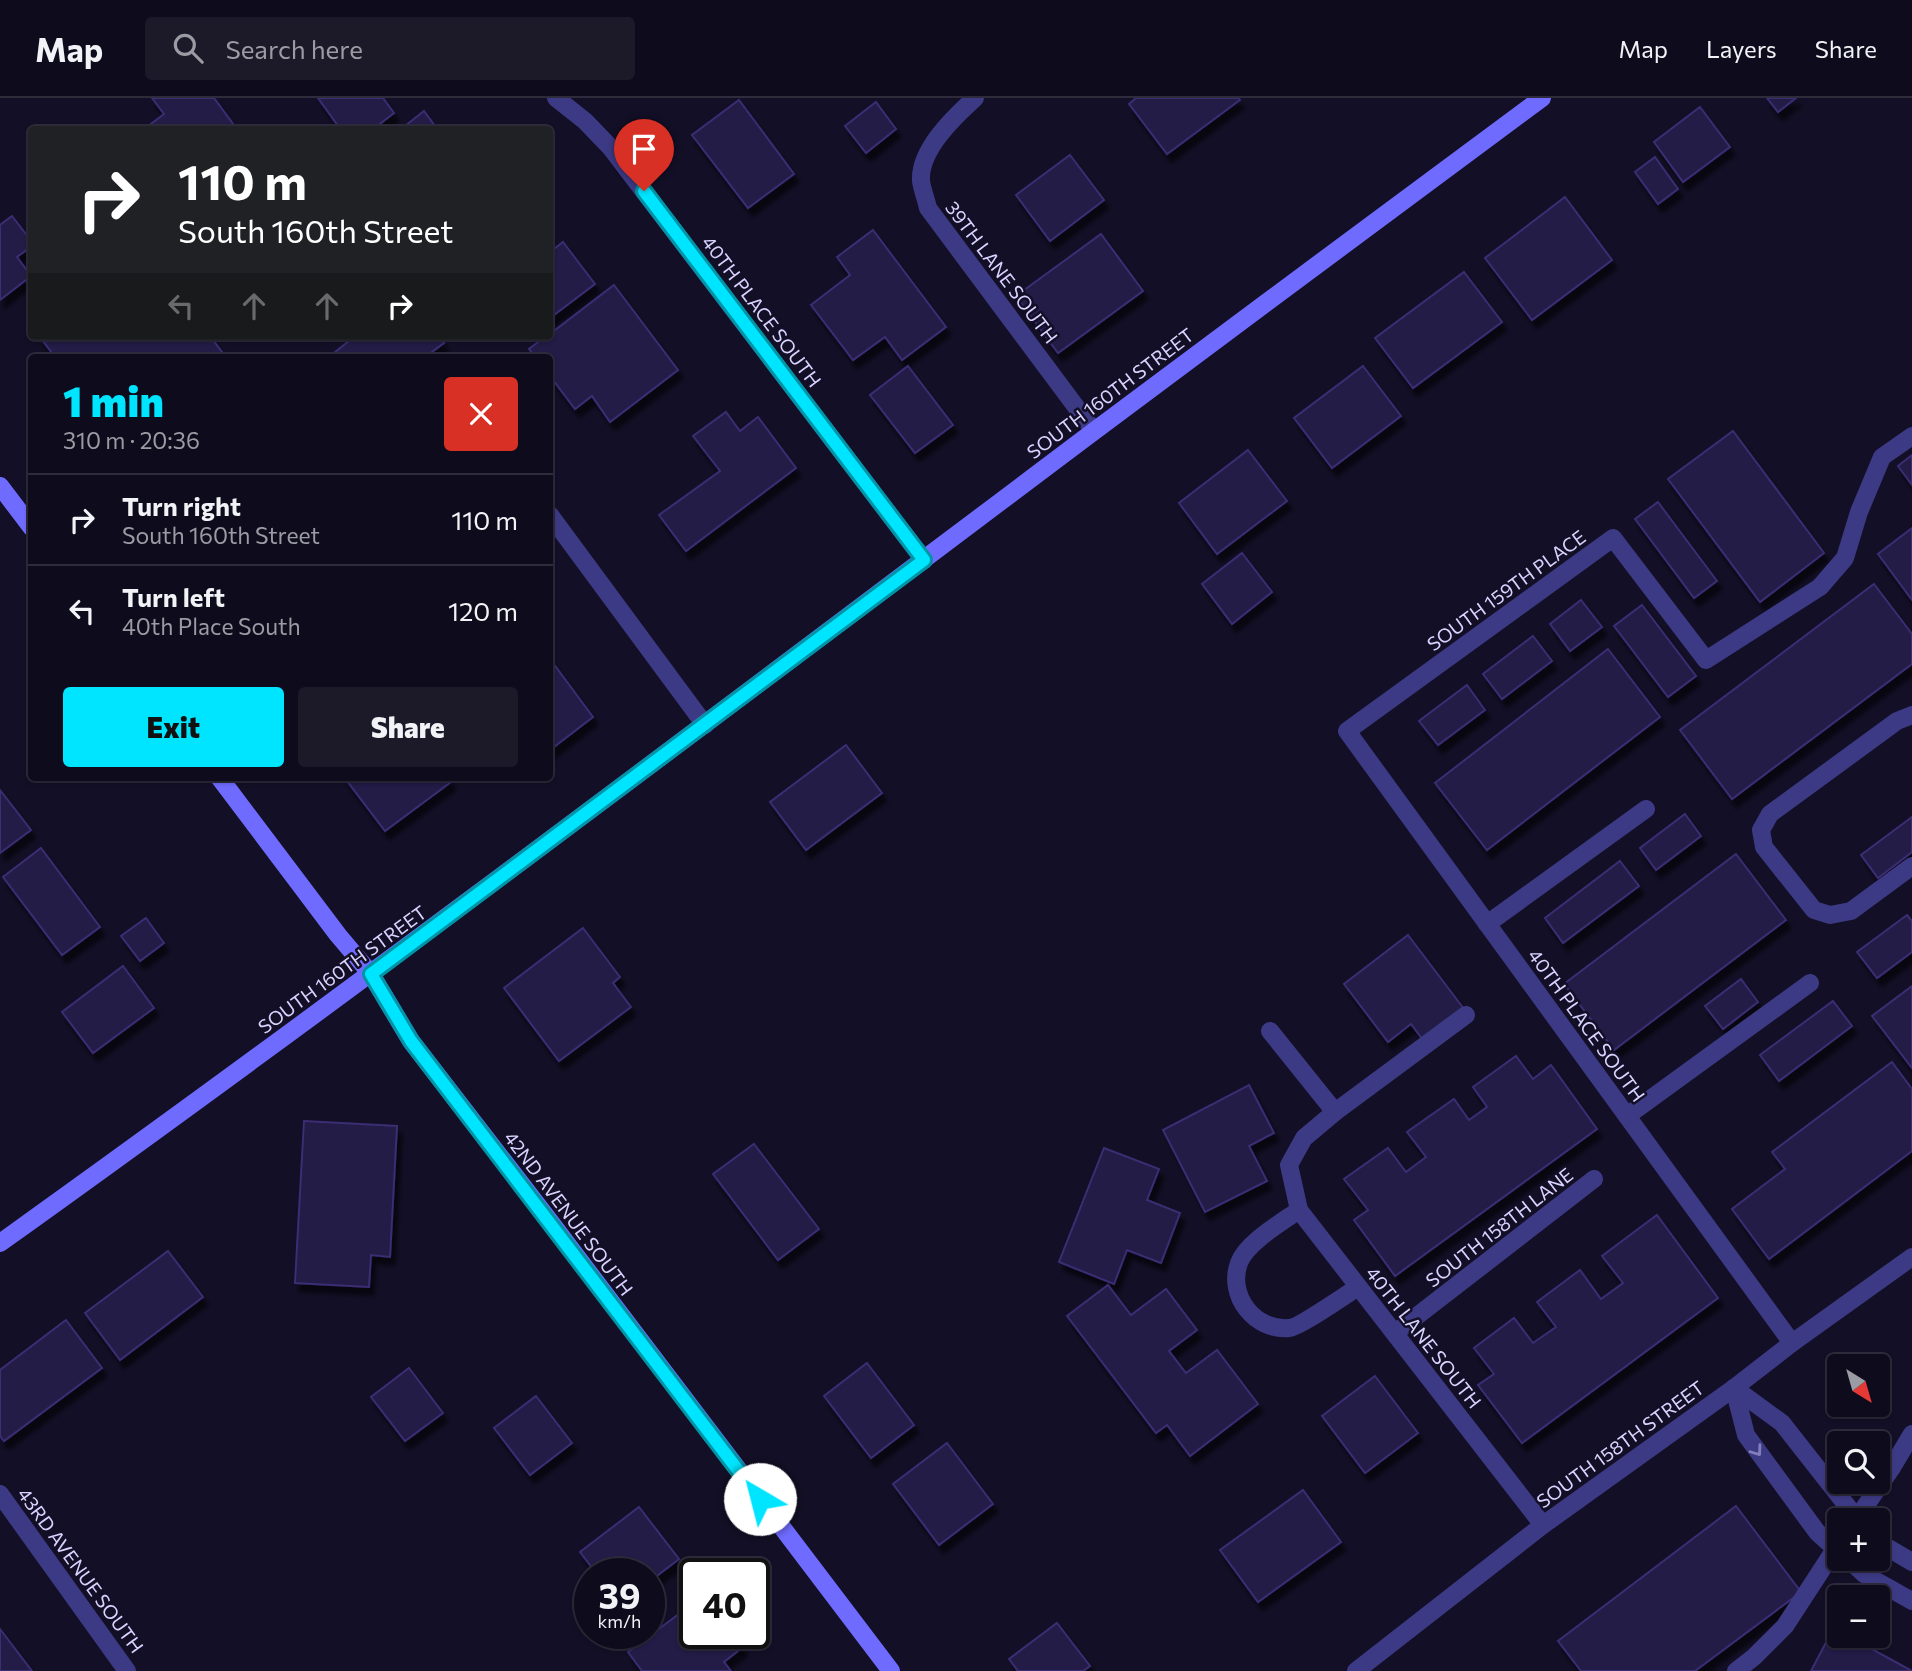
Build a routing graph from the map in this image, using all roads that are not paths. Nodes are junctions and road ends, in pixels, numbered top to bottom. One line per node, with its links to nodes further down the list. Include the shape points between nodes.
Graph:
1 (556, 98): 9 (street, 40TH PLACE SOUTH, via 611,148)
2 (975, 98): 4 (street, 39TH LANE SOUTH, via 946,124 927,153 921,179 928,208)
3 (1542, 98): 4 (street, SOUTH 160TH STREET)
4 (1094, 431): 9 (street, SOUTH 160TH STREET)
5 (1912, 436): 12 (street, SOUTH 159TH PLACE, via 1882,457 1858,512 1845,558 1820,587 1706,660 1613,538)
6 (0, 486): 8 (street)
7 (553, 519): 11 (street)
8 (28, 523)
9 (924, 560): 11 (street, SOUTH 160TH STREET)
10 (1912, 715): 15 (street, via 1897,721 1770,814 1761,830 1764,847 1814,910 1830,915 1851,911)
11 (705, 725): 17 (street, SOUTH 160TH STREET)
12 (1347, 731): 16 (street, 40TH PLACE SOUTH)
13 (222, 781): 17 (street, 42ND AVENUE SOUTH)
14 (1646, 809): 16 (street)
15 (1912, 866)
16 (1487, 923): 22 (street, 40TH PLACE SOUTH)
17 (371, 974): 25 (street, SOUTH 160TH STREET); 43 (street, 42ND AVENUE SOUTH, via 411,1041)
18 (1810, 983): 22 (street)
19 (1466, 1015): 21 (street)
20 (1270, 1031): 21 (street)
21 (1335, 1112): 24 (street, 40TH LANE SOUTH, via 1304,1138 1289,1165)
22 (1627, 1116): 29 (street, 40TH PLACE SOUTH)
23 (1594, 1179): 28 (street, SOUTH 158TH LANE)
24 (1299, 1210): 27 (street, 40TH LANE SOUTH); 27 (street, via 1254,1242 1239,1262 1236,1288 1246,1310 1266,1326 1291,1328)
25 (0, 1243)
26 (1912, 1256): 29 (street, SOUTH 158TH STREET)
27 (1358, 1287): 28 (street, 40TH LANE SOUTH)
28 (1395, 1333): 35 (street, 40TH LANE SOUTH)
29 (1792, 1343): 30 (street, SOUTH 158TH STREET)
30 (1734, 1388): 33 (street, via 1782,1423); 35 (street, SOUTH 158TH STREET); 36 (street, one-way to 36, via 1746,1435)
31 (1912, 1434): 34 (street)
32 (0, 1494): 42 (street, 43RD AVENUE SOUTH)
33 (1848, 1508)
34 (1865, 1508)
35 (1543, 1525): 44 (street, SOUTH 158TH STREET)
36 (1827, 1540)
37 (1890, 1549): 38 (street)
38 (1912, 1562)
39 (1827, 1569): 45 (street, via 1785,1626)
40 (1861, 1571): 41 (street)
41 (1912, 1601)
42 (127, 1671)
43 (891, 1671)
44 (1356, 1671)
45 (1736, 1671)

